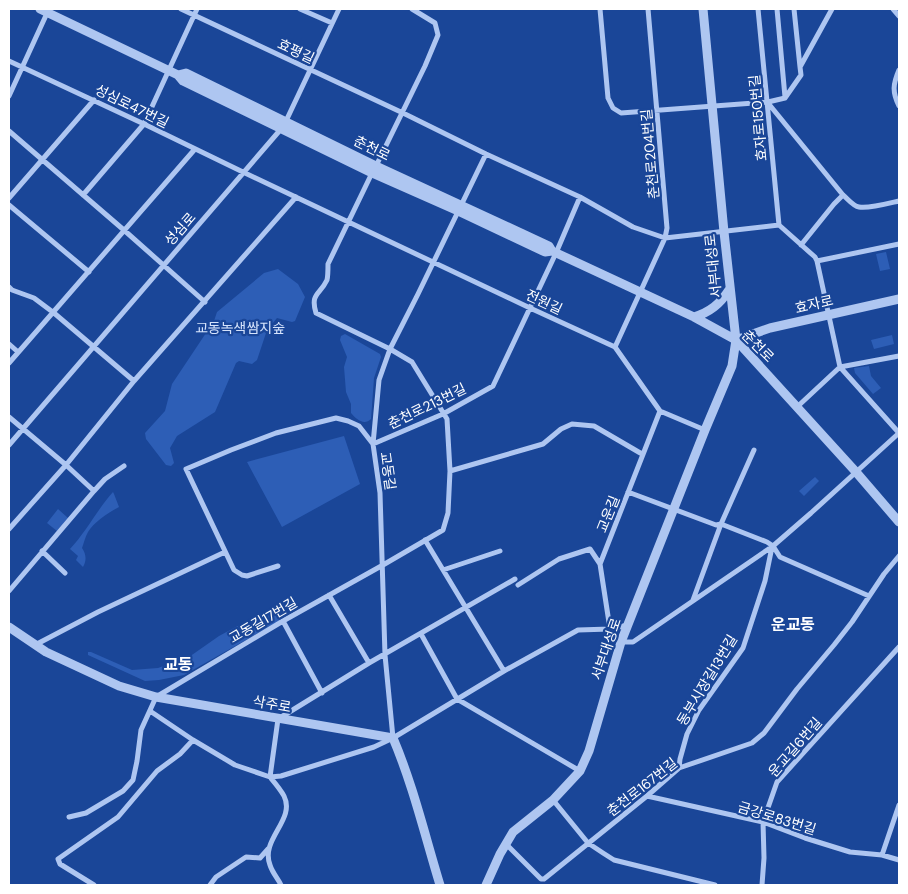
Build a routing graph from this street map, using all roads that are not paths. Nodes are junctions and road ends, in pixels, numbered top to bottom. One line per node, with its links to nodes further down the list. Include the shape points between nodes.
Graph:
1 (181, 9): 15 (street, 효평길)
2 (197, 9): 15 (street)
3 (300, 9): 17 (street)
4 (339, 9): 17 (street, 성심로)
5 (412, 9): 31 (street, via 435,23 438,35)
6 (600, 9): 30 (street, via 608,98 622,113)
7 (648, 9): 30 (street, 춘천로204번길)
8 (703, 9): 29 (street, 서부대성로)
9 (758, 9): 27 (street, 효자로150번길)
10 (777, 9): 25 (street)
11 (794, 9): 20 (street)
12 (832, 9): 20 (street)
13 (893, 9): 16 (street)
14 (45, 10): 19 (street); 21 (street, 춘천로)
15 (194, 15): 21 (street); 22 (street, 효평길)
16 (899, 16)
17 (332, 23): 22 (street, 성심로)
18 (9, 61): 19 (street, 성심로47번길)
19 (22, 67): 24 (street); 26 (street, 성심로47번길)
20 (800, 67): 25 (street, via 801,75)
21 (168, 70): 32 (street); 33 (street, 춘천로, via 183,81)
22 (310, 70): 31 (street, 효평길); 33 (street, 성심로)
23 (899, 70): 28 (street, via 894,83 894,97)
24 (9, 96)
25 (786, 98): 27 (street)
26 (94, 100): 32 (street, 성심로47번길); 37 (street)
27 (768, 102): 29 (street); 41 (street); 49 (street, 효자로150번길)
28 (899, 106)
29 (711, 107): 30 (street); 51 (street, 서부대성로)
30 (657, 110): 52 (street, 춘천로204번길, via 668,228)
31 (403, 113): 36 (street, 효평길); 38 (street)
32 (144, 124): 35 (street, 성심로47번길); 40 (street)
33 (284, 125): 38 (street, 춘천로); 39 (street, 성심로)
34 (9, 131): 37 (street)
35 (195, 149): 39 (street, 성심로47번길); 50 (street)
36 (486, 154): 43 (street, 효평길); 47 (street)
37 (42, 160): 40 (street); 44 (street)
38 (374, 169): 47 (street, 춘천로); 48 (street)
39 (244, 173): 42 (street, 전원길); 58 (street, 성심로)
40 (83, 195): 50 (street)
41 (843, 195): 45 (street, via 859,207); 54 (street)
42 (296, 197): 48 (street, 전원길); 64 (street)
43 (580, 197): 52 (street, 효평길, via 633,227); 55 (street)
44 (9, 198)
45 (899, 201)
46 (9, 204): 59 (street)
47 (460, 208): 55 (street, 춘천로, via 545,252); 57 (street)
48 (349, 223): 57 (street, 전원길); 73 (street, via 328,264 327,280 314,298 316,313)
49 (779, 225): 51 (street); 54 (street)
50 (125, 230): 58 (street); 59 (street)
51 (724, 232): 52 (street, 효평길); 61 (street, 서부대성로)
52 (665, 238): 62 (street, 춘천로204번길)
53 (899, 244): 56 (street)
54 (802, 245): 56 (street)
55 (554, 252): 62 (street, 춘천로); 65 (street, 춘천로213번길)
56 (817, 261): 67 (street)
57 (434, 263): 65 (street, 전원길); 73 (street)
58 (164, 265): 64 (street); 71 (street, 성심로)
59 (89, 272): 66 (street)
60 (9, 286): 66 (street, via 34,298)
61 (729, 290): 68 (street, via 715,307); 69 (street, 서부대성로)
62 (641, 292): 68 (street, 춘천로); 72 (street, 춘천로204번길)
63 (899, 299): 67 (street, 효자로)
64 (205, 302): 78 (street)
65 (530, 308): 72 (street, 전원길); 81 (street, 춘천로213번길, via 493,386)
66 (54, 313): 71 (street); 74 (street)
67 (829, 314): 69 (street, 효자로); 77 (street)
68 (694, 317): 69 (street, 춘천로)
69 (736, 340): 79 (street, 춘천로); 84 (street, 서부대성로, via 732,366)
70 (9, 344): 74 (street)
71 (94, 347): 78 (street); 83 (street, 성심로)
72 (614, 347): 80 (street, 전원길)
73 (390, 349): 81 (street, via 412,362); 86 (street, via 379,380)
74 (18, 352): 76 (street)
75 (899, 356): 77 (street)
76 (9, 363)
77 (840, 367): 79 (street); 85 (street)
78 (134, 381): 90 (street)
79 (797, 407): 93 (street, 춘천로)
80 (660, 411): 84 (street); 89 (street, 교운길)
81 (443, 414): 86 (street, 춘천로213번길); 92 (street, via 447,419)
82 (9, 417): 83 (street)
83 (23, 429): 87 (street, 성심로); 90 (street)
84 (705, 430): 96 (street, 서부대성로)
85 (899, 433): 93 (street)
86 (373, 444): 104 (street, 교동길, via 359,426 336,418 276,433 186,469); 107 (street, 교동길, via 380,492)
87 (9, 445)
88 (754, 450): 98 (street)
89 (642, 454): 92 (street, via 594,426 572,424 542,444); 95 (street, 교운길)
90 (66, 464): 94 (street); 99 (street)
91 (124, 466): 94 (street)
92 (450, 471): 100 (street, 교동길17번길, via 448,513 443,530)
93 (856, 472): 97 (street, 춘천로); 101 (street)
94 (94, 491): 102 (street)
95 (628, 492): 96 (street); 106 (street, 교운길)
96 (673, 509): 98 (street); 119 (street, 서부대성로)
97 (898, 520)
98 (721, 524): 101 (street); 116 (street)
99 (9, 529)
100 (425, 540): 107 (street, 교동길17번길); 109 (street)
101 (772, 546): 115 (street, via 780,557); 116 (street); 136 (street, 동부시장길13번길, via 765,581 742,648 687,734)
102 (42, 551): 110 (street); 113 (street)
103 (500, 551): 109 (street)
104 (225, 552): 108 (street, 교동길, via 234,570 242,575); 124 (street)
105 (899, 556): 115 (street, 춘천로167번길)
106 (600, 564): 112 (street, via 590,549 559,559); 121 (street, 교운길)
107 (383, 565): 114 (street, 교동길17번길); 126 (street, 교동길)
108 (278, 566)
109 (443, 570): 117 (street)
110 (65, 573)
111 (515, 579): 117 (street)
112 (518, 585)
113 (9, 591)
114 (329, 595): 118 (street, 교동길17번길); 127 (street)
115 (869, 596): 136 (street, 춘천로167번길, via 764,733 752,743)
116 (693, 602): 123 (street, via 633,642)
117 (466, 608): 122 (street); 128 (street)
118 (283, 621): 129 (street); 130 (street, 교동길17번길)
119 (629, 624): 121 (street); 123 (street, 서부대성로)
120 (9, 627): 124 (street, 삭주로)
121 (610, 629): 128 (street, via 578,630)
122 (421, 634): 126 (street); 131 (street)
123 (621, 642): 137 (street, 서부대성로, via 589,751)
124 (34, 645): 130 (street, 삭주로, via 119,686)
125 (899, 647): 143 (street, 운교길6번길, via 777,782)
126 (385, 655): 127 (street); 134 (street, 교동길)
127 (369, 663): 129 (street)
128 (504, 671): 131 (street)
129 (322, 693): 133 (street)
130 (156, 697): 132 (street); 133 (street, 삭주로)
131 (457, 699): 134 (street); 137 (street)
132 (150, 712): 135 (street); 142 (street, via 141,730 133,780 86,813)
133 (278, 719): 134 (street, 삭주로); 138 (street)
134 (393, 738): 138 (street, via 374,747); 152 (street)
135 (192, 740): 138 (street, via 235,765); 149 (street, via 180,754 157,771 118,817 58,859 60,864)
136 (679, 768): 139 (street, 춘천로167번길)
137 (580, 771): 140 (street, 서부대성로)
138 (270, 777): 146 (street, via 285,797 286,814)
139 (647, 796): 143 (street, 금강로83번길); 144 (street, 춘천로167번길)
140 (553, 800): 144 (street); 145 (street, 서부대성로, via 513,832)
141 (899, 805): 147 (street)
142 (69, 817)
143 (763, 822): 147 (street, 금강로83번길, via 850,852); 155 (street, 운교길6번길)
144 (588, 843): 145 (street, 춘천로167번길, via 544,879); 154 (street, via 614,860)
145 (506, 844): 153 (street, 서부대성로)
146 (268, 849): 150 (street, via 260,858 246,858 216,877); 151 (street, via 269,864)
147 (882, 855): 148 (street, 금강로83번길)
148 (899, 860)
149 (94, 885)
150 (210, 885)
151 (282, 885)
152 (440, 885)
153 (486, 885)
154 (714, 885)
155 (762, 885)

